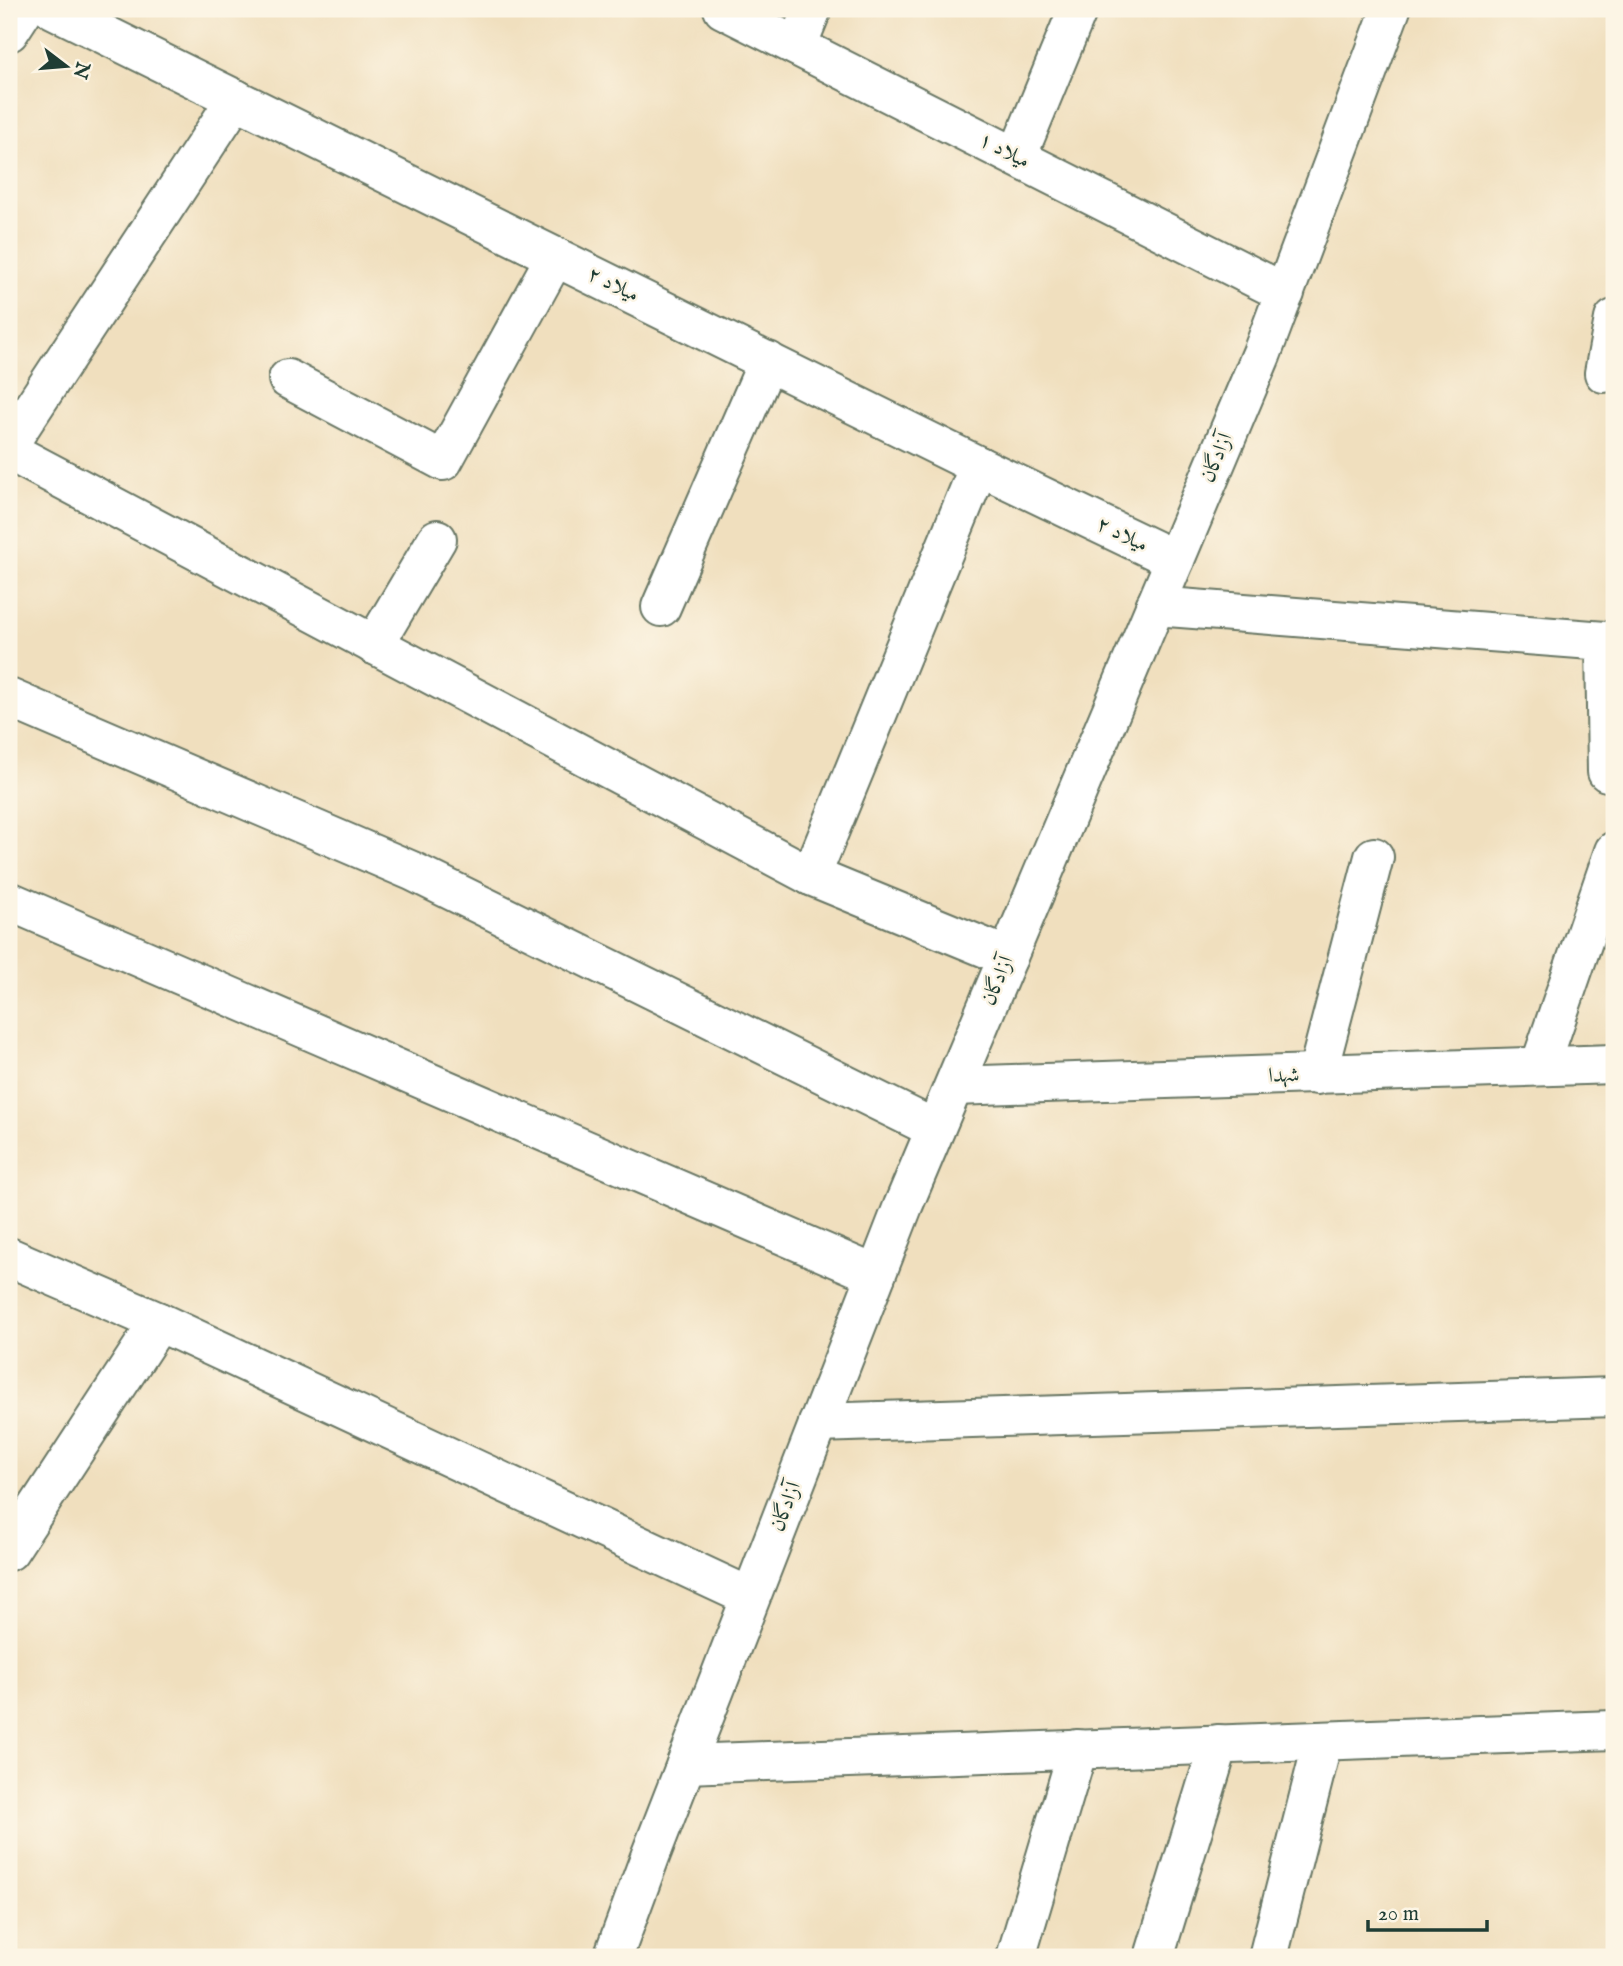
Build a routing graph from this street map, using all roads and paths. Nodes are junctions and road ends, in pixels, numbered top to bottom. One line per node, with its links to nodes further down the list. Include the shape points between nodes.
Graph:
1 (24, 9): 7 (street)
2 (52, 9): 9 (street, میلاد ۲)
3 (723, 9): 8 (street, میلاد ۱)
4 (812, 9): 8 (street)
5 (1077, 9): 10 (street)
6 (1391, 9): 12 (street, آزادگان)
7 (9, 32)
8 (797, 46): 10 (street, میلاد ۱)
9 (236, 99): 11 (street, میلاد ۲); 17 (street)
10 (1017, 157): 12 (street, میلاد ۱)
11 (555, 257): 14 (street, میلاد ۲); 16 (street, via 443,461)
12 (1284, 293): 21 (street, آزادگان)
13 (1614, 319): 15 (street)
14 (768, 361): 19 (street, میلاد ۲); 22 (street)
15 (1604, 373)
16 (288, 379)
17 (9, 443)
18 (9, 451): 24 (street)
19 (979, 466): 21 (street, میلاد ۲); 29 (street)
20 (436, 538): 24 (street)
21 (1175, 560): 23 (street, آزادگان)
22 (661, 607)
23 (1155, 607): 26 (street, via 1605,641); 31 (street, آزادگان)
24 (373, 645): 29 (street)
25 (9, 698): 36 (street, via 412,871)
26 (1607, 772)
27 (1614, 851): 33 (street)
28 (1374, 857): 34 (street)
29 (811, 876): 31 (street)
30 (9, 901): 38 (street)
31 (1008, 957): 35 (street, آزادگان)
32 (1614, 1064): 33 (street, شهدا)
33 (1540, 1066): 34 (street, شهدا)
34 (1317, 1075): 35 (street, شهدا)
35 (954, 1086): 36 (street, آزادگان)
36 (935, 1129): 38 (street, آزادگان)
37 (9, 1257): 39 (street)
38 (876, 1275): 41 (street, آزادگان)
39 (159, 1322): 42 (street); 43 (street)
40 (1614, 1397): 41 (street)
41 (818, 1423): 43 (street, آزادگان)
42 (9, 1551)
43 (750, 1597): 48 (street, آزادگان)
44 (1614, 1730): 45 (street)
45 (1323, 1741): 46 (street); 52 (street)
46 (1219, 1744): 47 (street); 51 (street)
47 (1078, 1749): 48 (street); 50 (street)
48 (686, 1764): 49 (street, آزادگان)
49 (613, 1957)
50 (1016, 1957)
51 (1154, 1957)
52 (1268, 1957)

